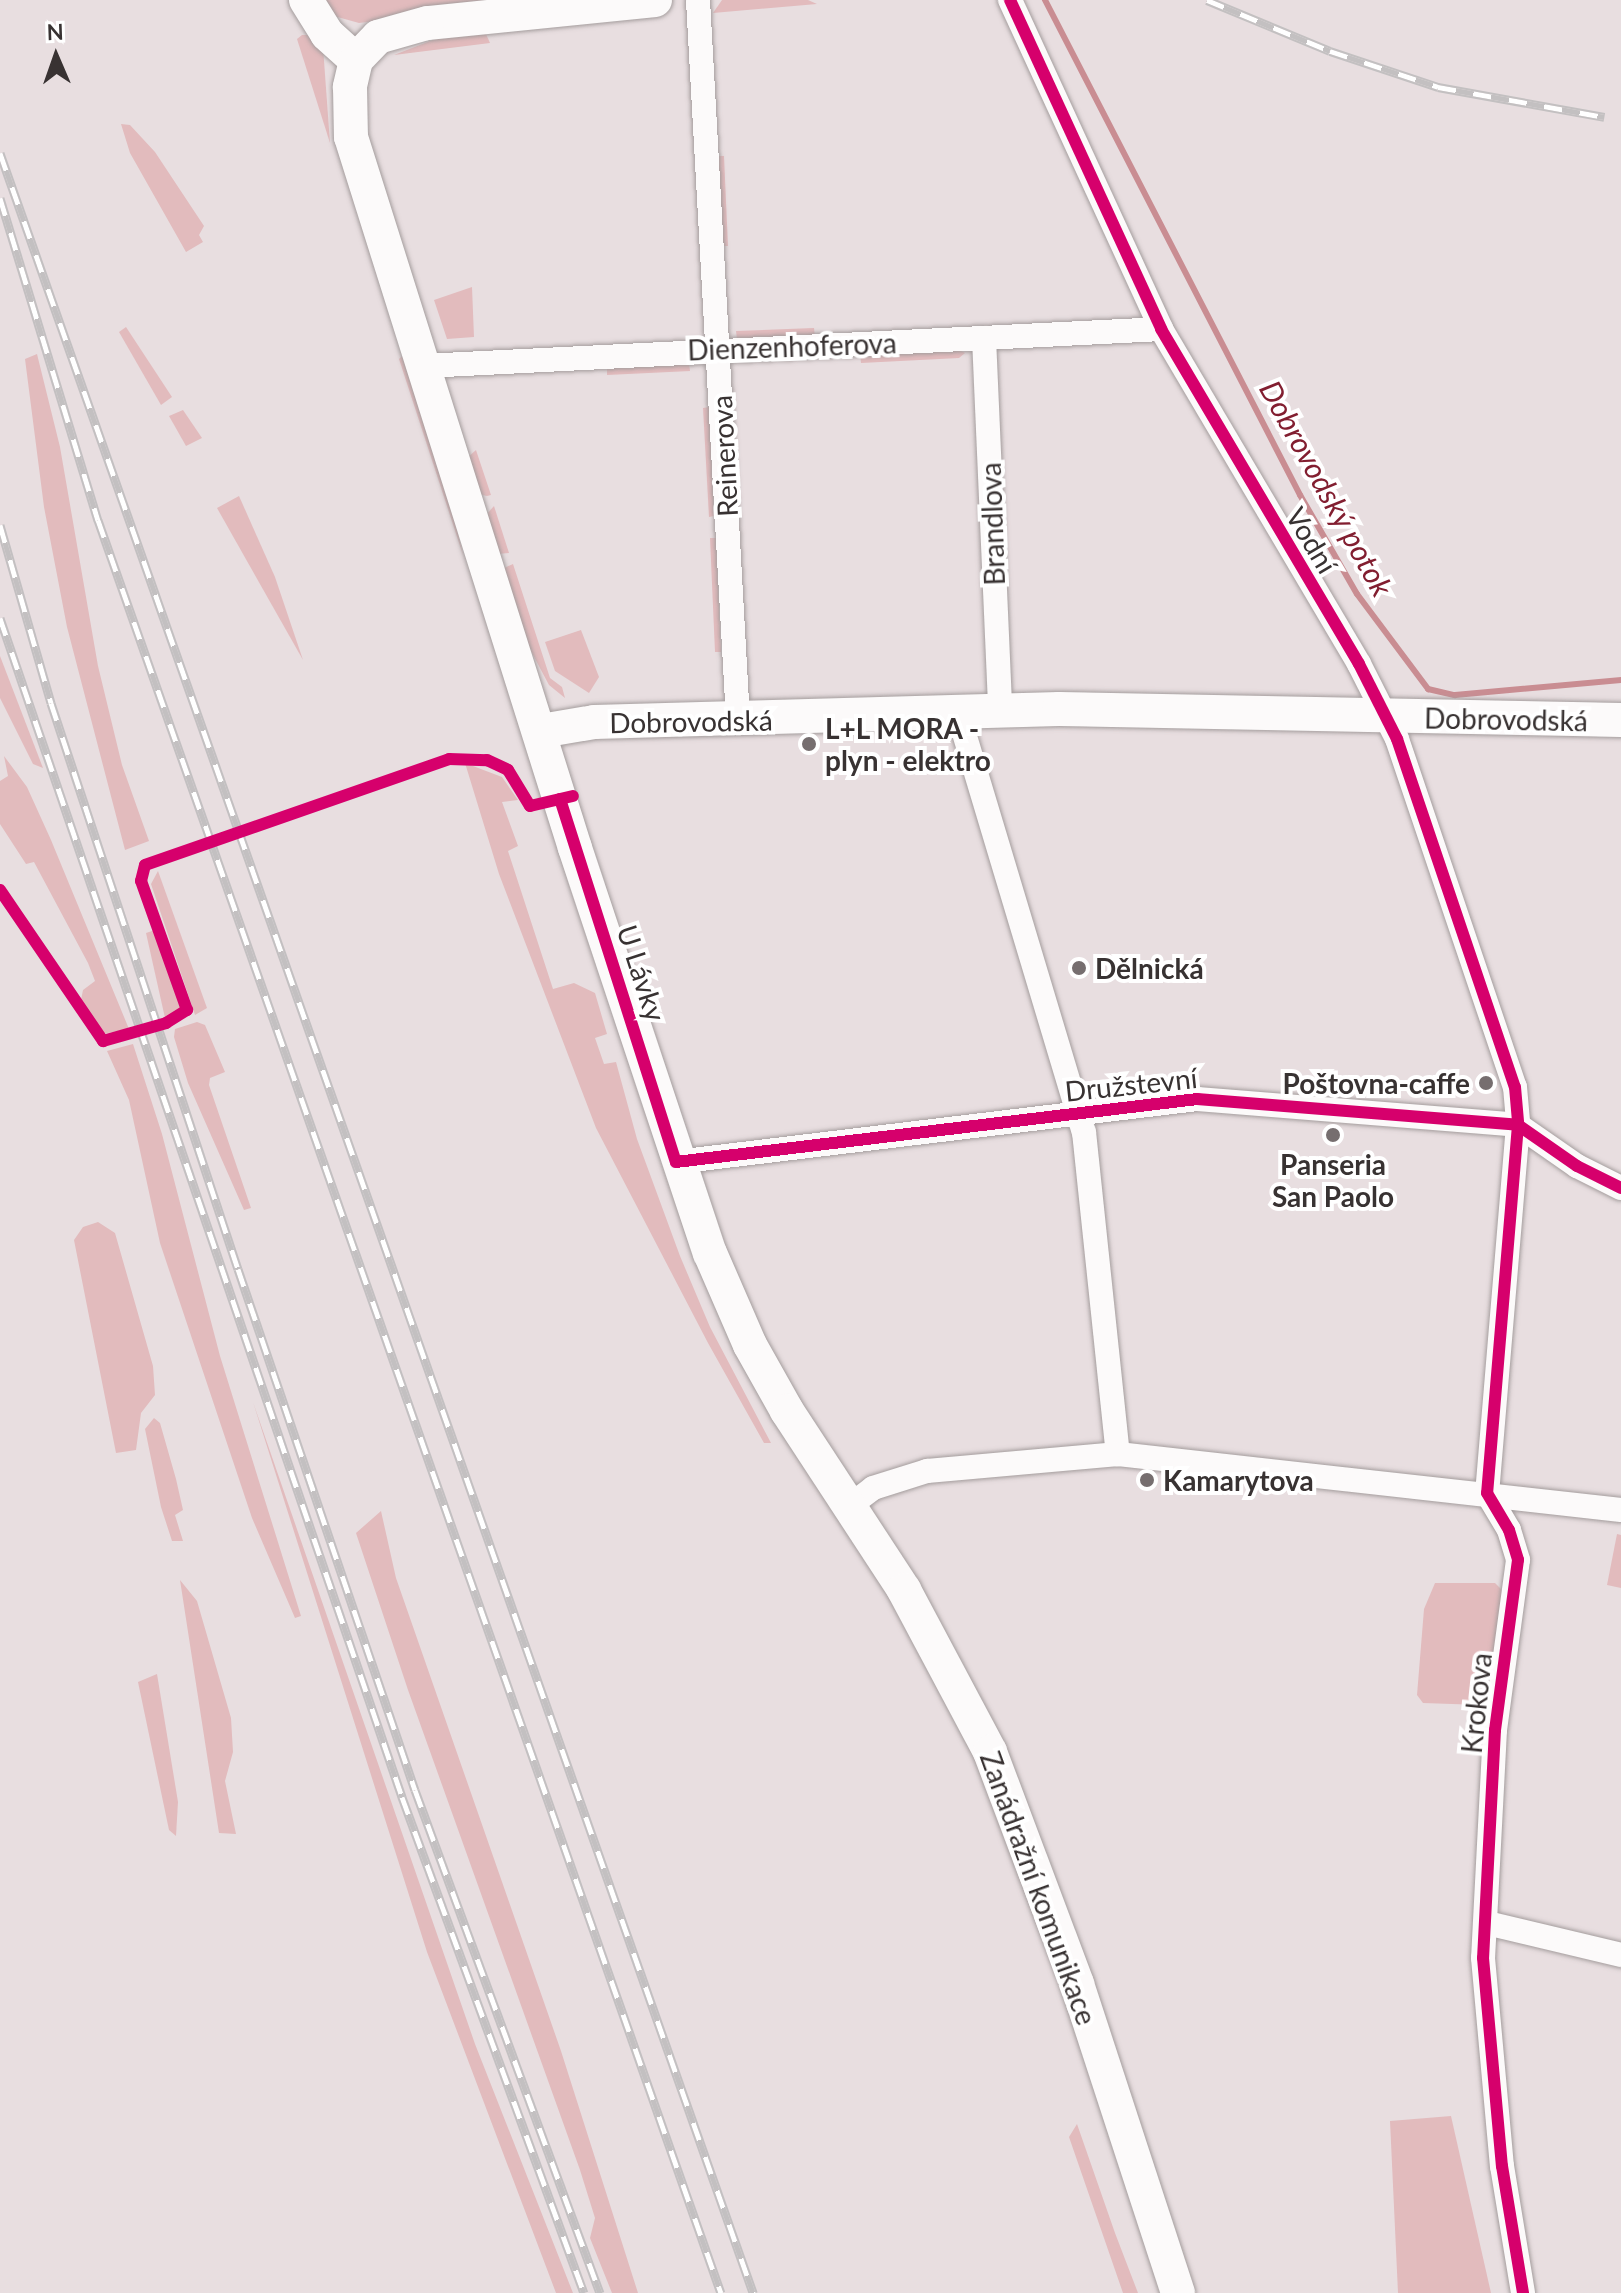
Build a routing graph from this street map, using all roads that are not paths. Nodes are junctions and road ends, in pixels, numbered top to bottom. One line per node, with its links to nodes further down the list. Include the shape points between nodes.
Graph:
1 (306, 0): 5 (main road, via 327,34)
2 (655, 0): 5 (main road, via 427,23 378,37)
3 (698, 0): 8 (street, Reinerova)
4 (1010, 0): 6 (street, Vodní)
5 (356, 60): 9 (main road, via 350,87 351,137)
6 (1161, 329): 7 (street, Dienzenhoferova); 12 (street, Vodní)
7 (984, 338): 8 (street, Dienzenhoferova); 10 (street, Brandlova)
8 (718, 348): 9 (street, Dienzenhoferova); 14 (street, Reinerova)
9 (424, 366): 15 (main road)
10 (1000, 711): 11 (main road, Dobrovodská); 12 (main road, Dobrovodská)
11 (958, 713): 14 (main road, Dobrovodská); 16 (street)
12 (1386, 718): 13 (main road, Dobrovodská); 17 (street, Vodní, via 1509,1068)
13 (1621, 720)
14 (738, 721): 15 (main road, Dobrovodská, via 594,722)
15 (541, 731): 18 (main road, U Lávky)
16 (1077, 1113): 17 (street, Družstevní, via 1197,1099); 18 (street, Družstevní); 20 (street, via 1086,1147)
17 (1518, 1125): 19 (street, via 1577,1166); 21 (street)
18 (676, 1162): 22 (main road, U Lávky, via 750,1345 787,1411)
19 (1621, 1188)
20 (1118, 1454): 21 (street); 22 (street, via 927,1471 882,1484)
21 (1487, 1493): 23 (street); 24 (street, Krokova, via 1509,1530 1518,1560 1495,1730)
22 (852, 1504): 26 (main road, Zanádražní komunikace, via 990,1752 1082,1999)
23 (1621, 1510)
24 (1487, 1923): 25 (street); 27 (street, Krokova, via 1486,2014 1502,2166)
25 (1621, 1955)
26 (1178, 2293)
27 (1523, 2293)

